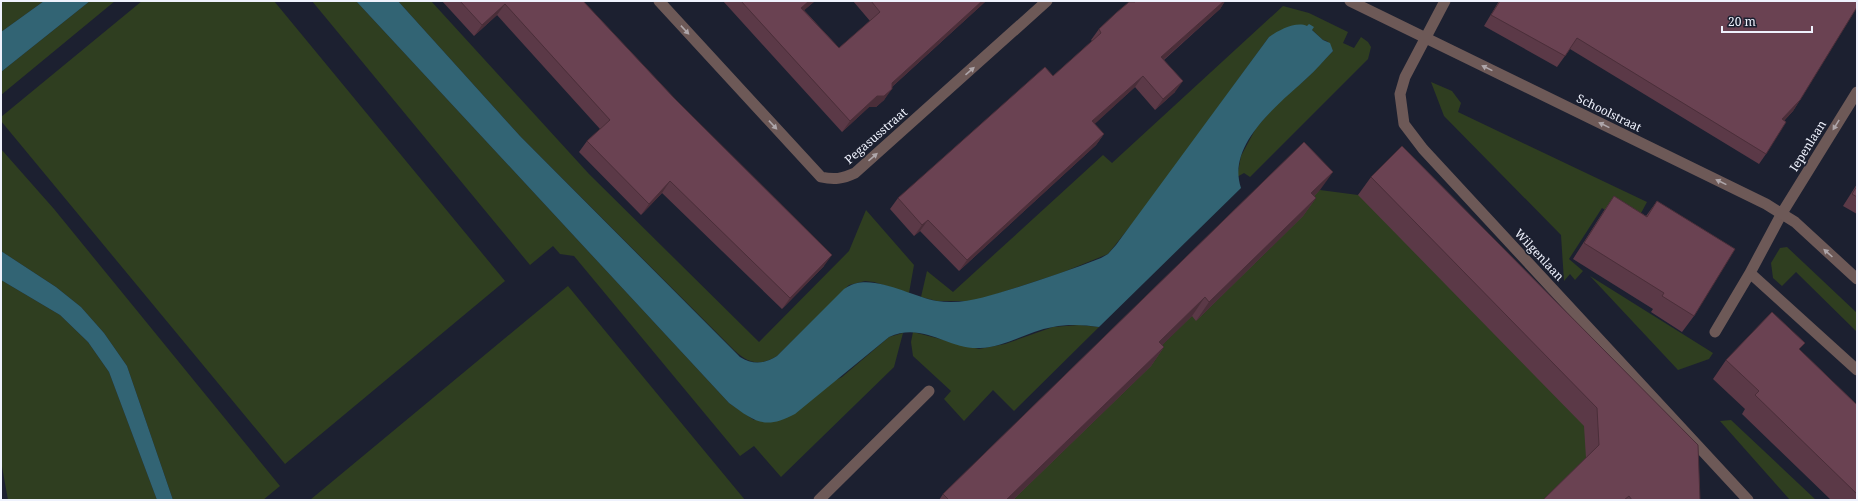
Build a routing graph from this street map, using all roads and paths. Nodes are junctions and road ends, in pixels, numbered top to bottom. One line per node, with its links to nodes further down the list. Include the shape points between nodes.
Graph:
1 (659, 1): 2 (street, Pegasusstraat, one-way to 2, via 821,177 832,180 854,173)
2 (1047, 1)
3 (1350, 1): 5 (street, Schoolstraat)
4 (1445, 1): 5 (street, Wilgenlaan)
5 (1424, 38): 7 (street, Schoolstraat, one-way to 5); 14 (street, Wilgenlaan, via 1405,77 1400,94 1404,124 1423,149)
6 (1857, 92): 7 (street, Iepenlaan, one-way to 7)
7 (1782, 213): 8 (street); 9 (street, Schoolstraat, one-way to 7)
8 (1750, 273): 10 (street); 11 (street)
9 (1857, 279)
10 (1715, 332)
11 (1857, 370)
12 (929, 391): 13 (street)
13 (819, 500)
14 (1748, 500)

